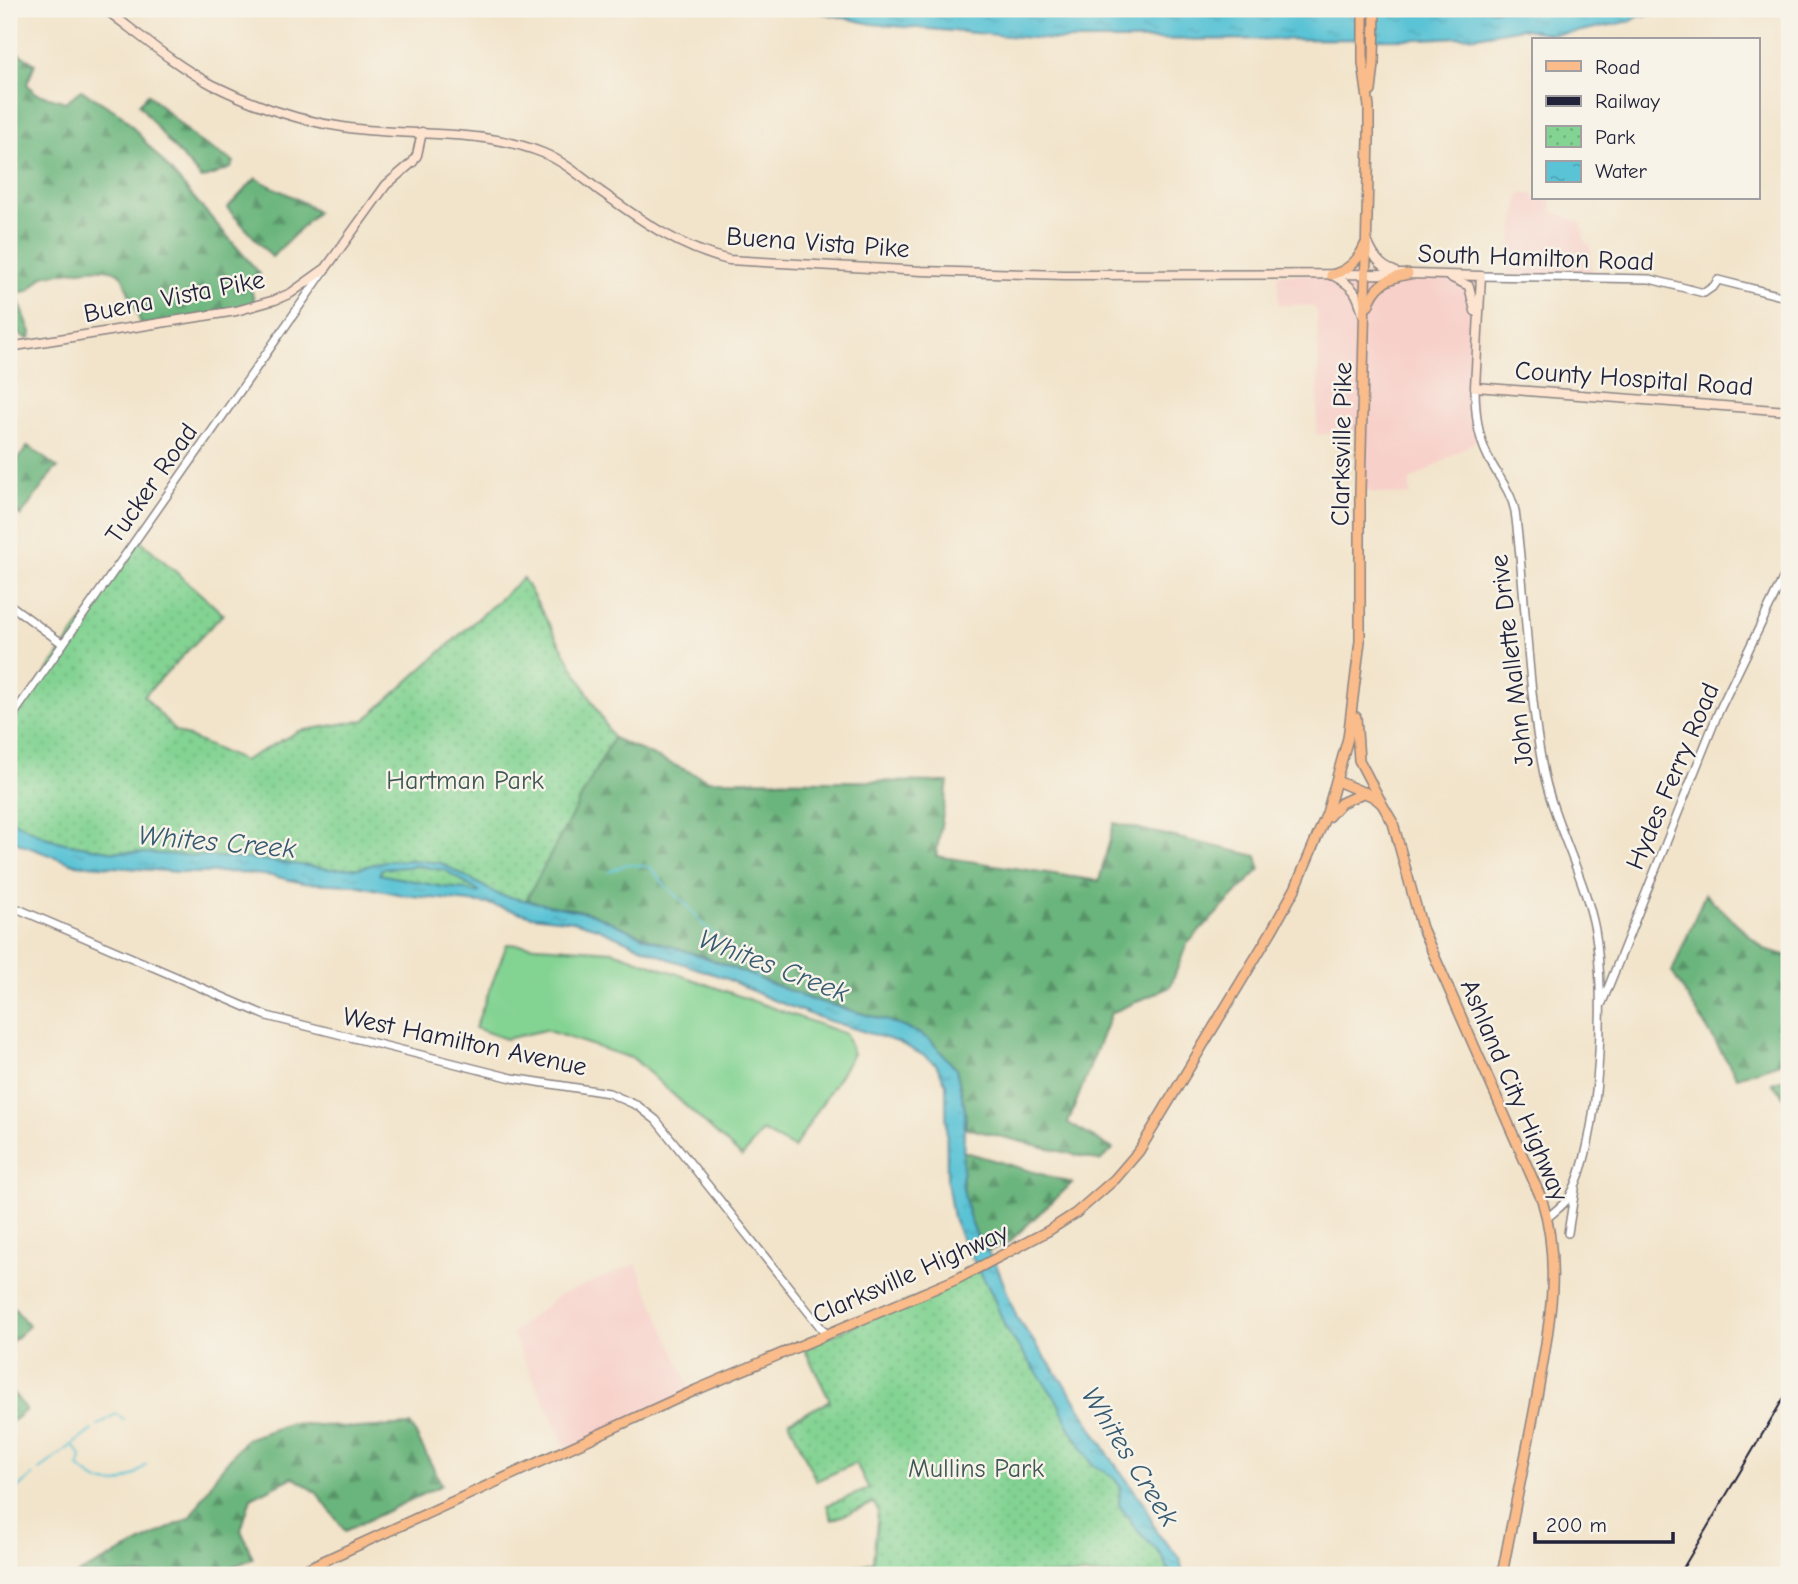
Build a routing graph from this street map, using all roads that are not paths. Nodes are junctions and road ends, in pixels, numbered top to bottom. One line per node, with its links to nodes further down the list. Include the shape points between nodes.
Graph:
1 (105, 9): 5 (main road, via 177,63 212,85 249,100 350,128)
2 (1363, 9): 4 (main road, Clarksville Pike)
3 (1375, 9): 4 (main road, Clarksville Pike)
4 (1368, 107): 6 (main road, Clarksville Pike)
5 (422, 132): 7 (main road, Buena Vista Pike, via 413,162 386,185); 11 (main road, Buena Vista Pike, via 495,139 545,153 650,227 702,253 729,260 1065,275)
6 (1367, 240): 8 (main road, Clarksville Pike); 9 (main road, via 1383,266); 11 (main road, via 1348,268)
7 (326, 268): 16 (main road, Buena Vista Pike, via 291,293 256,306); 23 (street, Tucker Road)
8 (1366, 274): 9 (main road, South Hamilton Road); 11 (main road, Buena Vista Pike); 15 (main road, Clarksville Pike)
9 (1408, 274): 10 (main road, South Hamilton Road); 15 (main road, via 1390,277 1377,288)
10 (1443, 274): 12 (main road, South Hamilton Road); 14 (main road, John Mallette Drive, via 1469,286)
11 (1331, 275): 15 (main road, via 1351,285)
12 (1481, 276): 13 (street, South Hamilton Road, via 1650,279 1704,293 1718,280); 14 (main road, John Mallette Drive)
13 (1789, 298)
14 (1477, 320): 17 (main road, John Mallette Drive)
15 (1365, 322): 24 (main road, Clarksville Pike, via 1360,641)
16 (9, 346)
17 (1476, 367): 18 (main road, John Mallette Drive); 19 (main road)
18 (1475, 387): 19 (main road, County Hospital Road); 31 (street, John Mallette Drive, via 1480,438 1514,505 1542,767 1595,931)
19 (1493, 388): 20 (main road, County Hospital Road)
20 (1789, 411)
21 (1789, 566): 31 (street, Hydes Ferry Road, via 1714,722)
22 (9, 604): 23 (street)
23 (63, 644): 25 (street, Tucker Road)
24 (1355, 696): 26 (main road, Clarksville Pike); 28 (main road, via 1359,760)
25 (9, 720)
26 (1338, 781): 27 (main road, Ashland City Highway); 29 (main road, Clarksville Highway)
27 (1365, 792): 28 (main road, Ashland City Highway); 29 (main road, via 1341,803)
28 (1381, 804): 33 (main road, Ashland City Highway, via 1393,823 1422,928)
29 (1324, 820): 35 (main road, Clarksville Highway, via 1280,916 1139,1151 1115,1180 1052,1229 957,1279)
30 (9, 905): 35 (street, West Hamilton Avenue, via 267,1016 512,1078 609,1093 638,1106 656,1120)
31 (1600, 1002): 32 (street, via 1590,1128)
32 (1576, 1182): 33 (street, via 1569,1198); 34 (street)
33 (1547, 1218): 37 (main road, Ashland City Highway, via 1552,1255 1550,1321)
34 (1568, 1233)
35 (826, 1334): 36 (main road, Clarksville Highway)
36 (293, 1575)
37 (1502, 1575)

